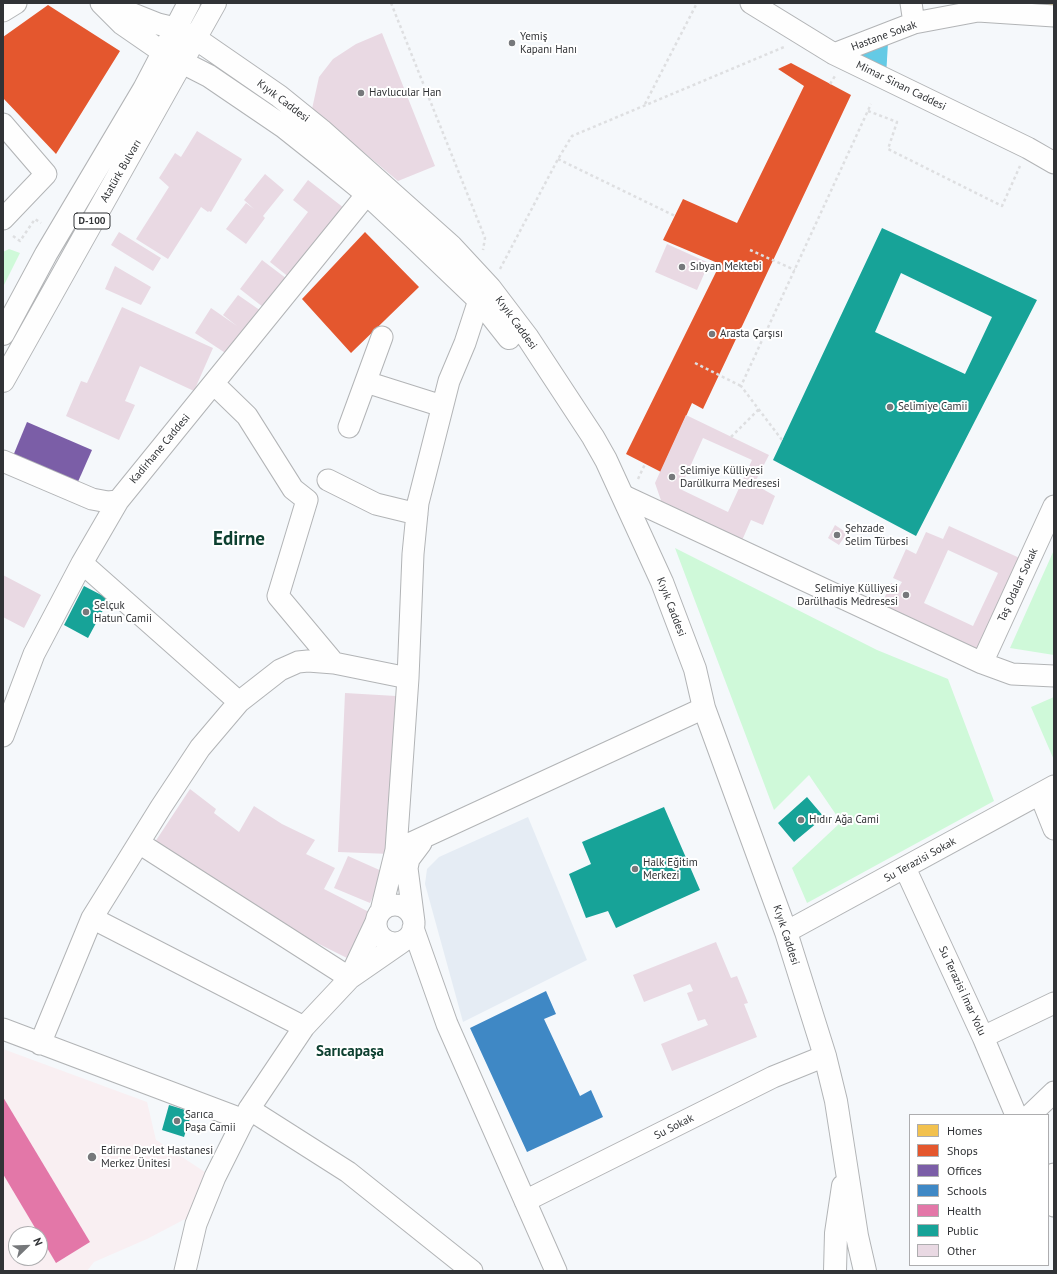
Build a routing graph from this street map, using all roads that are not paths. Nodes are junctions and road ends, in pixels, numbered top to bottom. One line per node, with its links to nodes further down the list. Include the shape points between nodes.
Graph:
1 (16, 3): 8 (street)
2 (101, 3): 14 (street)
3 (105, 3): 11 (street)
4 (189, 3): 11 (main road, Atatürk Bulvarı / D-100)
5 (215, 3): 12 (main road, Atatürk Bulvarı / D-100)
6 (751, 3): 13 (street, Mimar Sinan Caddesi)
7 (911, 3): 10 (street)
8 (3, 11)
9 (1054, 16): 10 (street, Hastane Sokak, via 978,11)
10 (914, 23): 13 (street, Hastane Sokak)
11 (175, 28): 12 (main road, Kıyık Caddesi); 14 (main road, Atatürk Bulvarı / D-100)
12 (196, 38): 14 (main road, Atatürk Bulvarı / D-100); 17 (main road, Kıyık Caddesi, via 279,96 321,130)
13 (834, 54): 16 (street, Mimar Sinan Caddesi)
14 (167, 61): 17 (main road, Kıyık Caddesi, via 209,76); 20 (main road, Atatürk Bulvarı / D-100, via 46,254); 22 (main road, Atatürk Bulvarı / D-100)
15 (3, 124): 18 (street, via 46,174)
16 (1054, 163)
17 (372, 187): 19 (main road, Kıyık Caddesi); 19 (main road, Kıyık Caddesi, via 451,246 471,268); 24 (street, Kadirhane Caddesi)
18 (3, 219)
19 (484, 294): 25 (street, via 449,381); 29 (main road, Kıyık Caddesi, via 528,338 593,437); 39 (main road, Kıyık Caddesi, via 513,343 576,433 597,471 620,519 690,690)
20 (3, 334)
21 (382, 337): 23 (street)
22 (3, 381)
23 (366, 382): 25 (street); 26 (street)
24 (214, 384): 30 (street, Kadirhane Caddesi); 34 (street, via 248,416 293,489 307,500 278,596)
25 (442, 406): 32 (street)
26 (349, 427)
27 (3, 461): 30 (street, via 92,499)
28 (328, 480): 32 (street, via 376,504)
29 (624, 496): 35 (street); 39 (main road, Kıyık Caddesi, via 662,582 695,669)
30 (118, 501): 33 (street, Kadirhane Caddesi)
31 (1054, 506): 35 (street, Taş Odalar Sokak)
32 (417, 514): 37 (street)
33 (82, 563): 38 (street); 40 (street, Kadirhane Caddesi, via 34,654)
34 (334, 663): 37 (street); 38 (street, via 298,662 280,670)
35 (982, 663): 36 (street, via 1012,674)
36 (1054, 676)
37 (408, 678): 45 (street)
38 (239, 702): 44 (street, via 200,748)
39 (704, 708): 43 (street); 50 (main road, Kıyık Caddesi)
40 (3, 736)
41 (1047, 790): 42 (street); 46 (street, Su Terazisi Sokak)
42 (1054, 829)
43 (429, 836): 45 (street); 49 (street, via 415,850 407,868)
44 (139, 843): 48 (street); 51 (street)
45 (396, 850): 47 (street)
46 (905, 868): 50 (street, Su Terazisi Sokak); 55 (street, Su Terazisi İmar Yolu)
47 (378, 917): 49 (street, via 379,935 389,942); 49 (street, via 392,905 398,905 408,911); 51 (street)
48 (92, 918): 53 (street); 56 (street)
49 (410, 930): 51 (street); 64 (street, via 447,1024)
50 (786, 932): 57 (main road, Kıyık Caddesi)
51 (350, 978): 53 (street)
52 (1054, 1003): 55 (street)
53 (304, 1027): 59 (street)
54 (3, 1029): 56 (street)
55 (983, 1037): 60 (street, Su Terazisi İmar Yolu)
56 (40, 1044): 59 (street)
57 (825, 1056): 62 (main road, Kıyık Caddesi, via 836,1101); 64 (street, Su Sokak, via 773,1077)
58 (1054, 1092): 61 (street)
59 (247, 1114): 66 (street, via 348,1172); 67 (street, via 215,1177 196,1224)
60 (1016, 1114)
61 (1031, 1114)
62 (846, 1167): 69 (main road, Kıyık Caddesi, via 836,1233); 70 (main road, Kıyık Caddesi)
63 (1049, 1194): 65 (street)
64 (525, 1201): 68 (street)
65 (1054, 1206)
66 (466, 1269)
67 (185, 1271)
68 (556, 1271)
69 (835, 1271)
70 (865, 1271)

